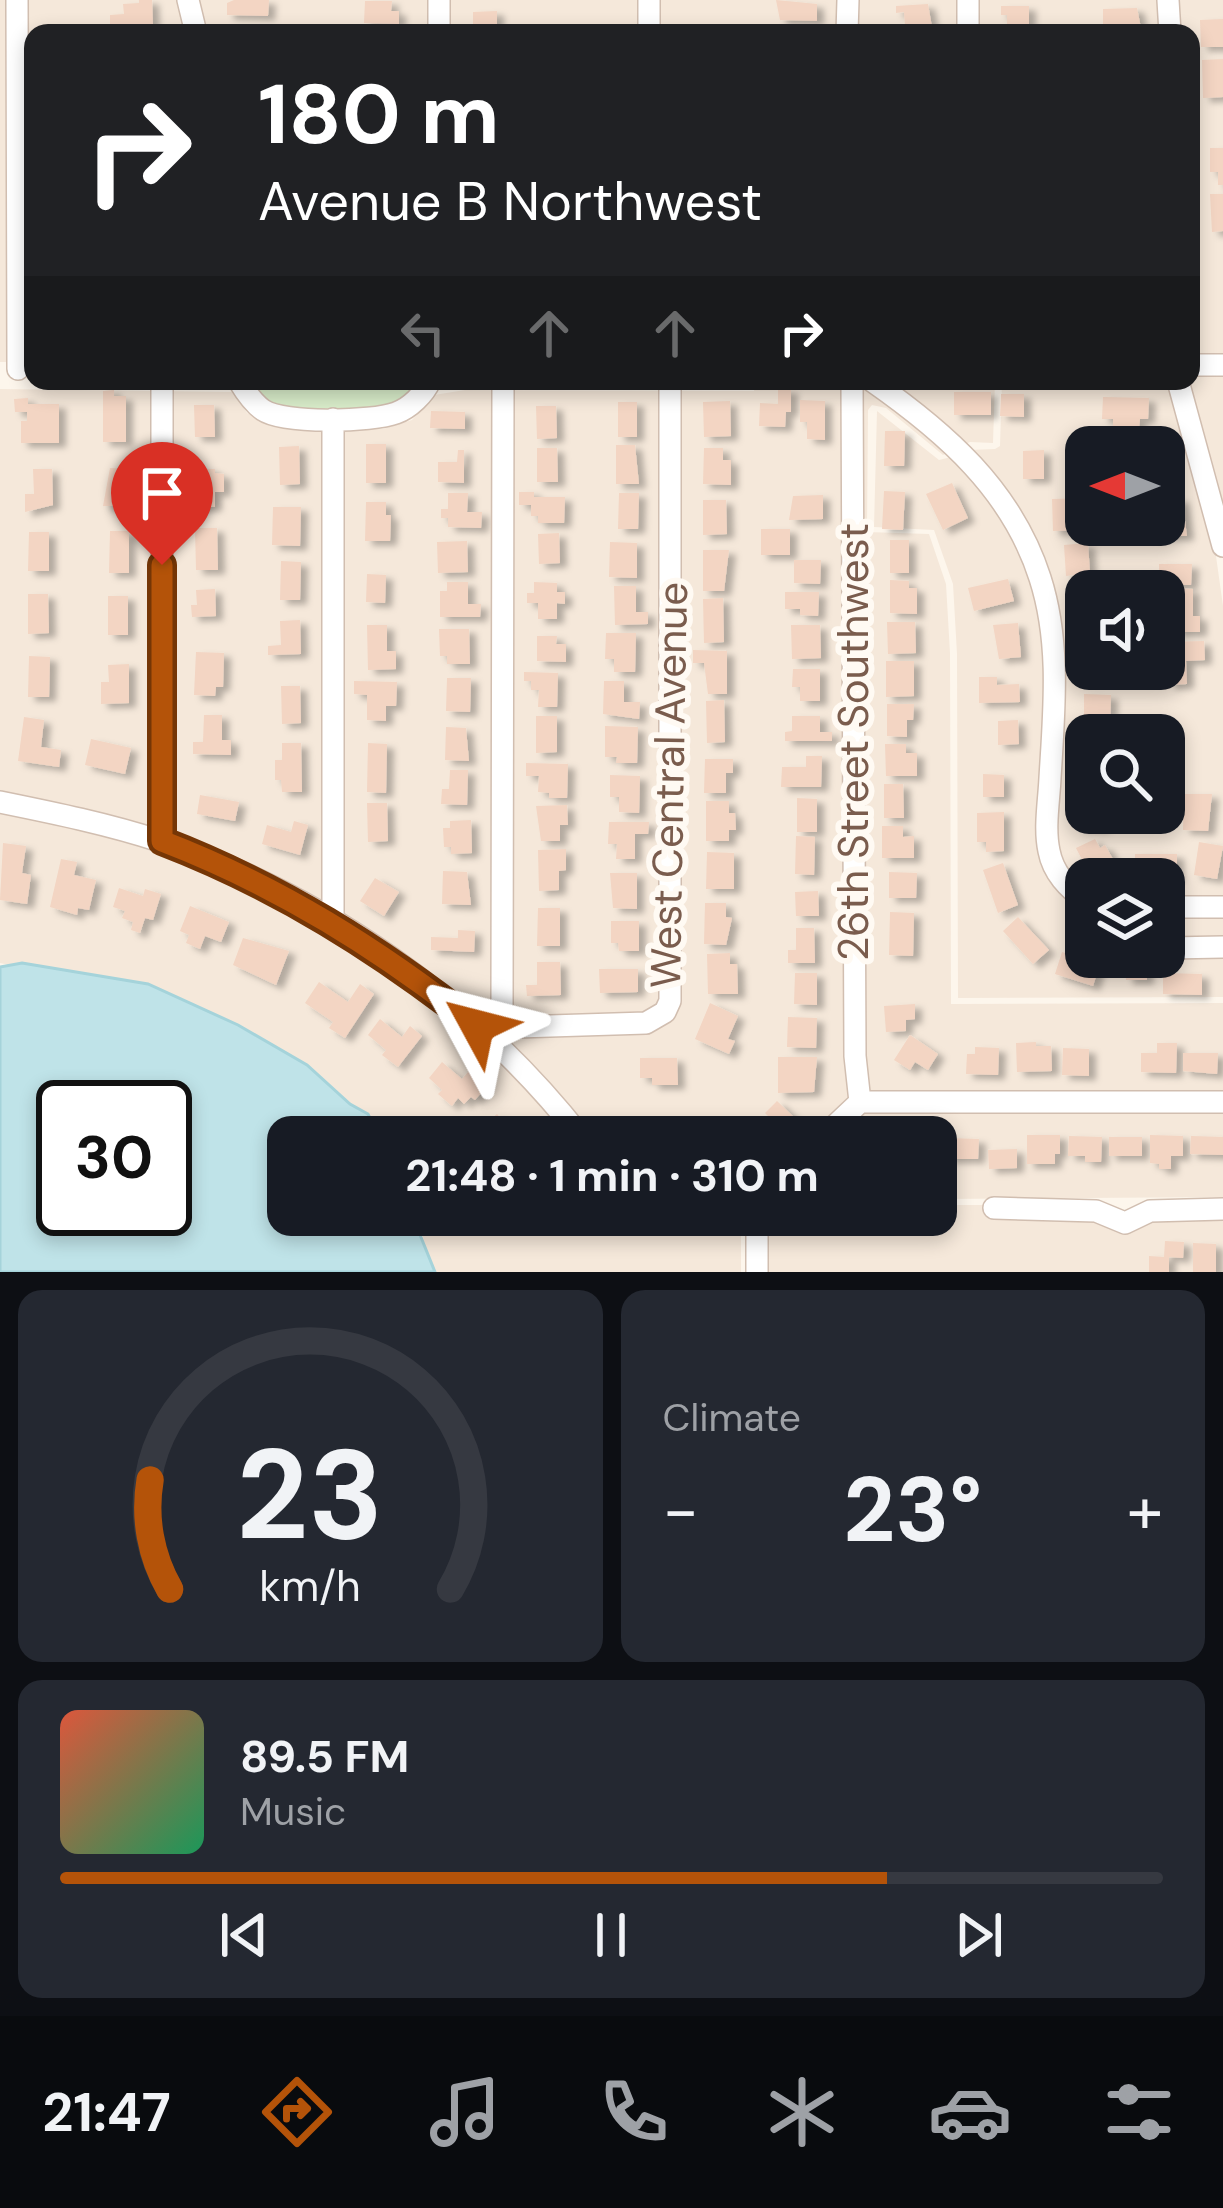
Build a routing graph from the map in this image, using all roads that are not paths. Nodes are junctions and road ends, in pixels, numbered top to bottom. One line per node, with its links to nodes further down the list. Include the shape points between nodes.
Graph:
1 (17, 0): 2 (street)
2 (17, 369)
3 (162, 390): 14 (street)
4 (245, 390): 11 (street, via 275,416)
5 (424, 390): 11 (street, via 394,414)
6 (503, 390): 21 (street)
7 (670, 390): 23 (street, West Central Avenue, via 670,1001 646,1023)
8 (852, 390): 25 (street, 26th Street Southwest)
9 (898, 390): 15 (street, via 990,484 1041,579 1055,678 1048,829)
10 (1180, 390): 12 (street)
11 (333, 419): 18 (street)
12 (1223, 546)
13 (0, 802): 14 (street)
14 (162, 841): 18 (street)
15 (1065, 884)
16 (1185, 907): 17 (street)
17 (1223, 907)
18 (333, 922): 22 (street)
19 (1223, 947): 20 (street)
20 (1185, 948)
21 (502, 1006): 22 (street); 23 (street)
22 (477, 1026): 24 (street)
23 (518, 1027): 24 (street)
24 (503, 1050): 27 (street)
25 (860, 1102): 26 (street); 28 (street)
26 (1223, 1102)
27 (562, 1116)
28 (845, 1116)
29 (994, 1208): 30 (street, via 1096,1210 1125,1222 1150,1210)
30 (1223, 1209)
31 (757, 1236): 32 (street)
32 (757, 1272)

